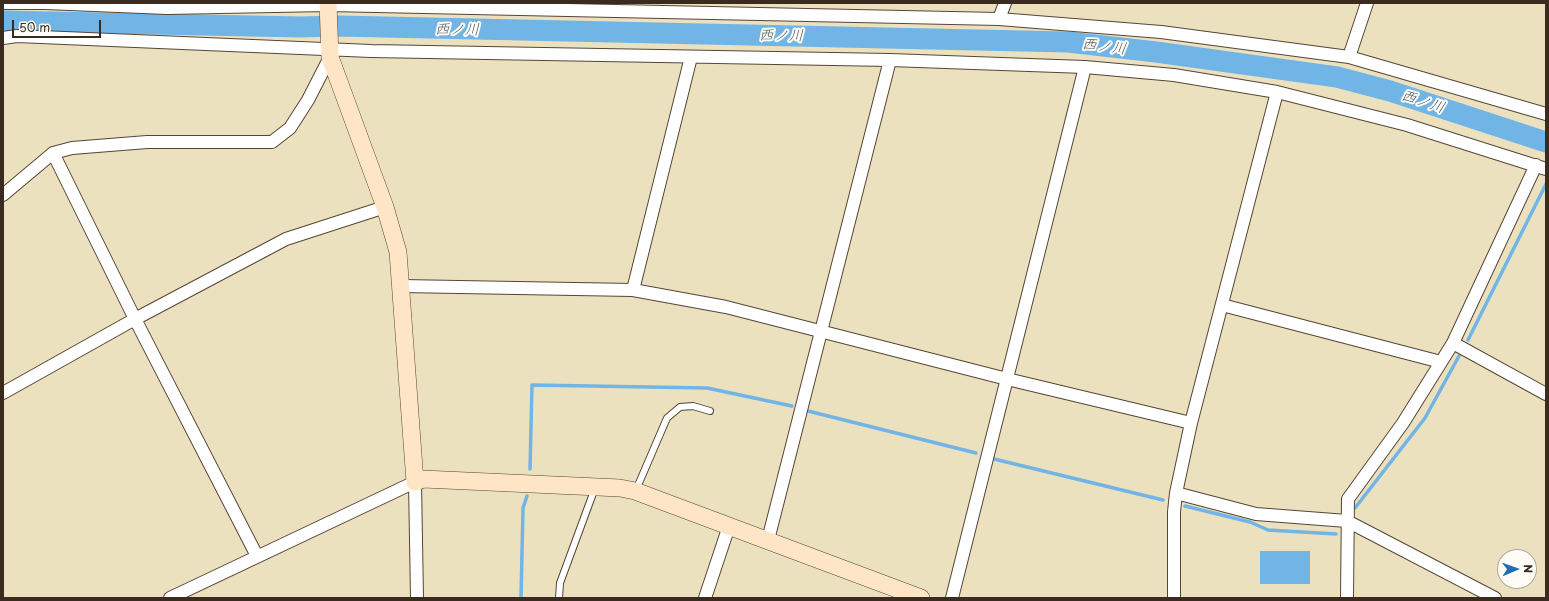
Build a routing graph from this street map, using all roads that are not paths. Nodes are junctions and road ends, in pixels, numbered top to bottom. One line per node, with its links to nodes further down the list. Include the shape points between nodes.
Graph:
1 (3, 3): 4 (street, via 167,8)
2 (1005, 3): 5 (street)
3 (1367, 3): 9 (street)
4 (328, 7): 5 (street); 7 (street)
5 (999, 19): 9 (street, via 1161,32)
6 (3, 38): 7 (street, via 17,36)
7 (330, 49): 8 (street); 14 (street, via 308,100 290,128 272,142 147,142 72,148); 17 (street)
8 (691, 57): 10 (street); 19 (street)
9 (1349, 57): 13 (street)
10 (890, 60): 11 (street); 22 (street)
11 (1085, 67): 12 (street, via 1174,75); 25 (street)
12 (1277, 92): 15 (street, via 1407,125); 20 (street)
13 (1546, 114)
14 (53, 153): 16 (street); 21 (street)
15 (1541, 167): 23 (street)
16 (3, 195)
17 (385, 207): 18 (street, via 398,252); 21 (street, via 286,239)
18 (401, 286): 19 (street); 30 (street)
19 (633, 290): 22 (street, via 726,307)
20 (1222, 305): 24 (street); 29 (street)
21 (135, 319): 26 (street); 37 (street)
22 (821, 332): 25 (street); 36 (street)
23 (1453, 342): 24 (street); 27 (street)
24 (1441, 362): 34 (street, via 1404,424 1348,499)
25 (1007, 379): 29 (street); 43 (street)
26 (3, 393)
27 (1546, 394)
28 (710, 412): 32 (lane, via 693,406 680,407 667,418)
29 (1191, 423): 33 (street)
30 (415, 482): 31 (street, via 423,479); 37 (street); 39 (street)
31 (595, 488): 32 (street); 40 (lane, via 560,583)
32 (635, 491): 35 (street)
33 (1176, 493): 34 (street, via 1256,514); 44 (street)
34 (1347, 521): 45 (street); 46 (street)
35 (729, 526): 36 (street); 41 (street)
36 (768, 540): 42 (street)
37 (257, 556): 38 (street)
38 (170, 598)
39 (417, 598)
40 (559, 598)
41 (705, 598)
42 (921, 598)
43 (952, 598)
44 (1174, 598)
45 (1347, 598)
46 (1495, 598)

